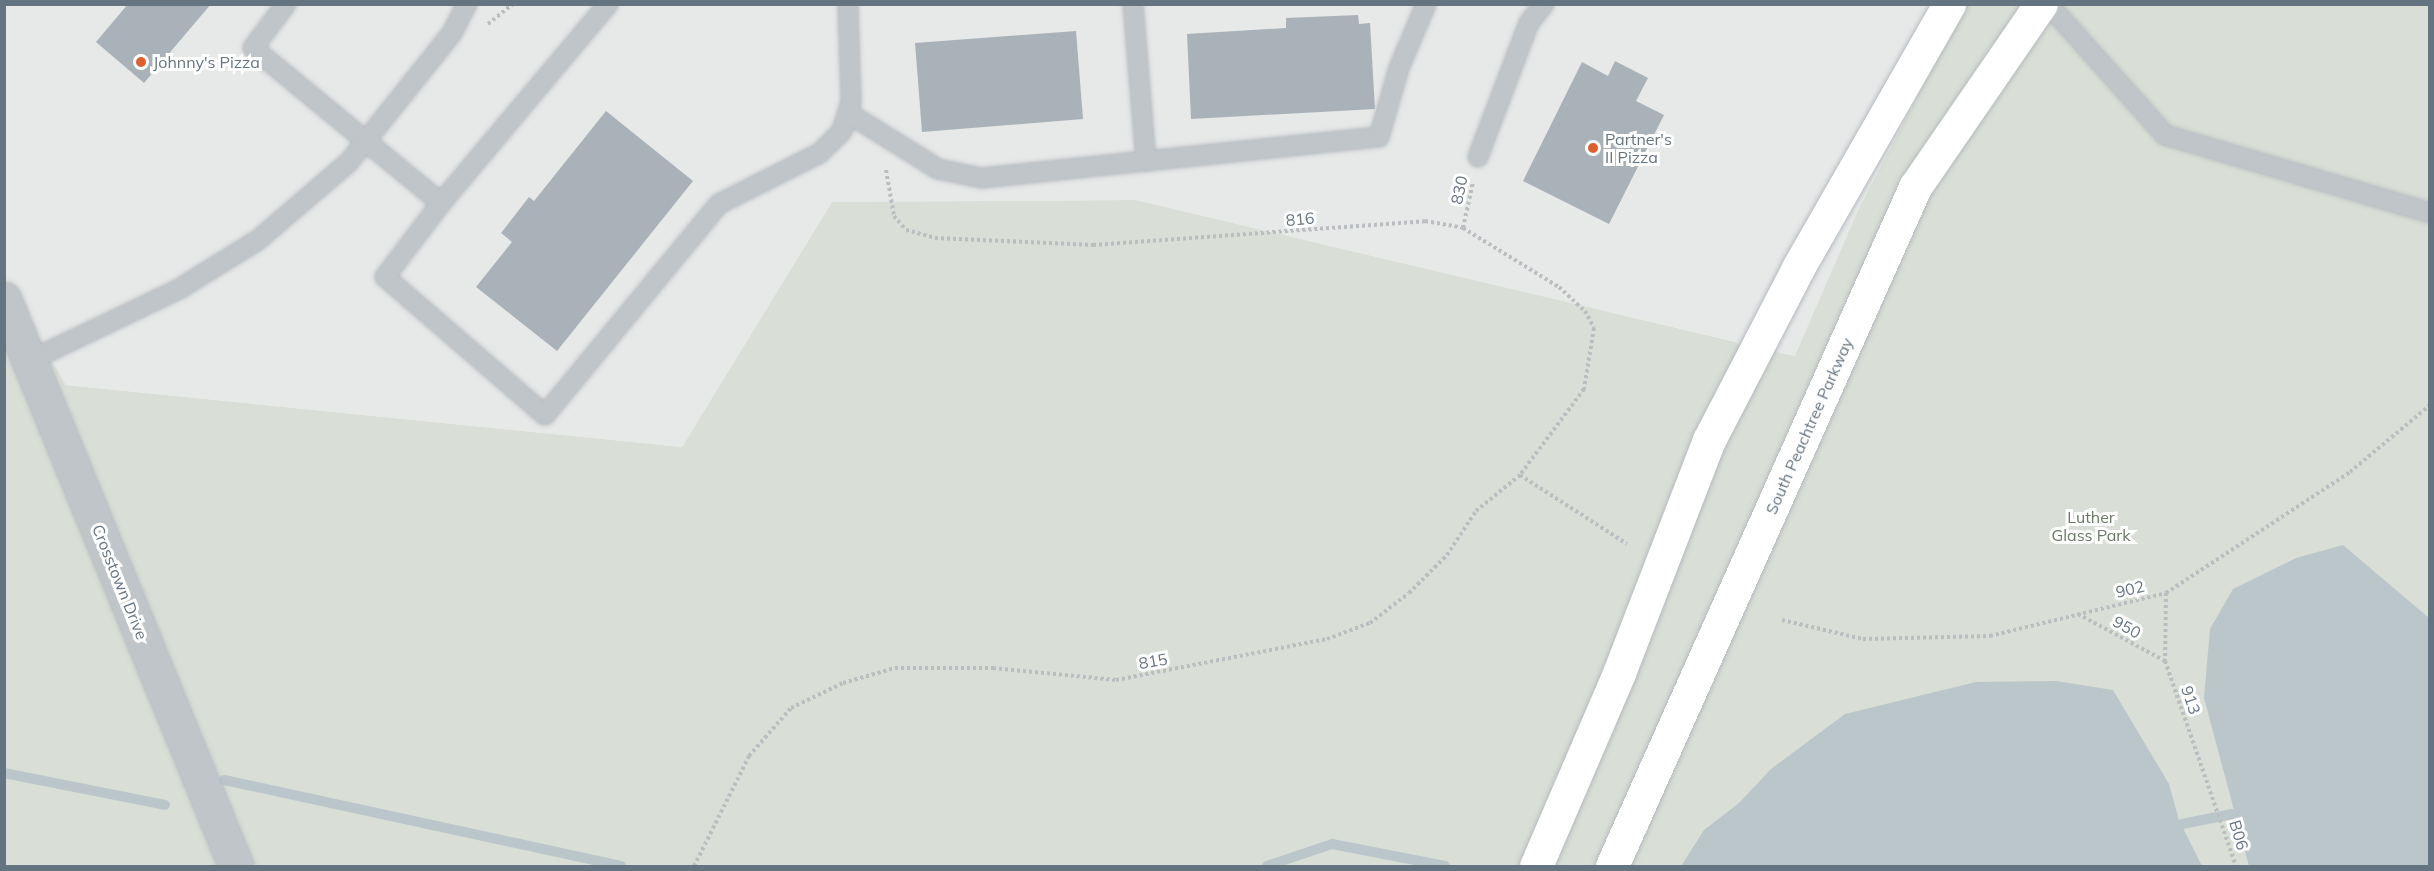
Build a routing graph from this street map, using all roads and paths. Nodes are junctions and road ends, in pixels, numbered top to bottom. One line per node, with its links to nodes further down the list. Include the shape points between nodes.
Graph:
1 (286, 4): 13 (lane, via 253,48)
2 (467, 4): 13 (lane, via 452,33)
3 (608, 4): 16 (lane)
4 (848, 4): 11 (lane)
5 (1133, 4): 15 (lane)
6 (1426, 4): 15 (lane, via 1399,68 1379,137)
7 (1544, 4): 14 (lane, via 1529,23)
8 (1949, 4): 31 (main road, via 1798,268 1709,440 1619,673)
9 (2041, 4): 32 (main road, South Peachtree Parkway, via 1915,187)
10 (2048, 4): 17 (lane, via 2165,135)
11 (848, 113): 12 (lane); 16 (lane, via 842,131 820,153 719,204 545,415 384,277)
12 (880, 132): 15 (lane, via 938,169 981,178); 18 (path, 816, via 894,216 906,230 935,238 1093,245 1425,221)
13 (367, 139): 16 (lane); 20 (lane, via 349,162 258,240 179,289)
14 (1478, 157): 18 (path, 830)
15 (1146, 161)
16 (441, 203)
17 (2430, 213)
18 (1463, 228): 22 (path, 816, via 1559,287 1585,311 1594,328 1584,389)
19 (4, 299): 20 (street, Crosstown Drive)
20 (31, 360): 29 (street, Crosstown Drive)
21 (2430, 405): 24 (path, 902, via 2349,472)
22 (1520, 476): 23 (path); 30 (path, 815, via 1476,511 1447,555 1409,593 1370,623 1327,639 1116,680 993,668 895,668 843,683 792,708 749,756)
23 (1627, 544)
24 (2166, 593): 25 (path, 902); 27 (path, 913)
25 (2078, 613): 26 (path, 902, via 1990,636 1874,639); 27 (path, 950)
26 (1782, 620)
27 (2165, 661): 28 (path, 913)
28 (2218, 810): 33 (path, B06)
29 (236, 867)
30 (694, 867)
31 (1536, 867)
32 (1612, 867)
33 (2236, 867)

